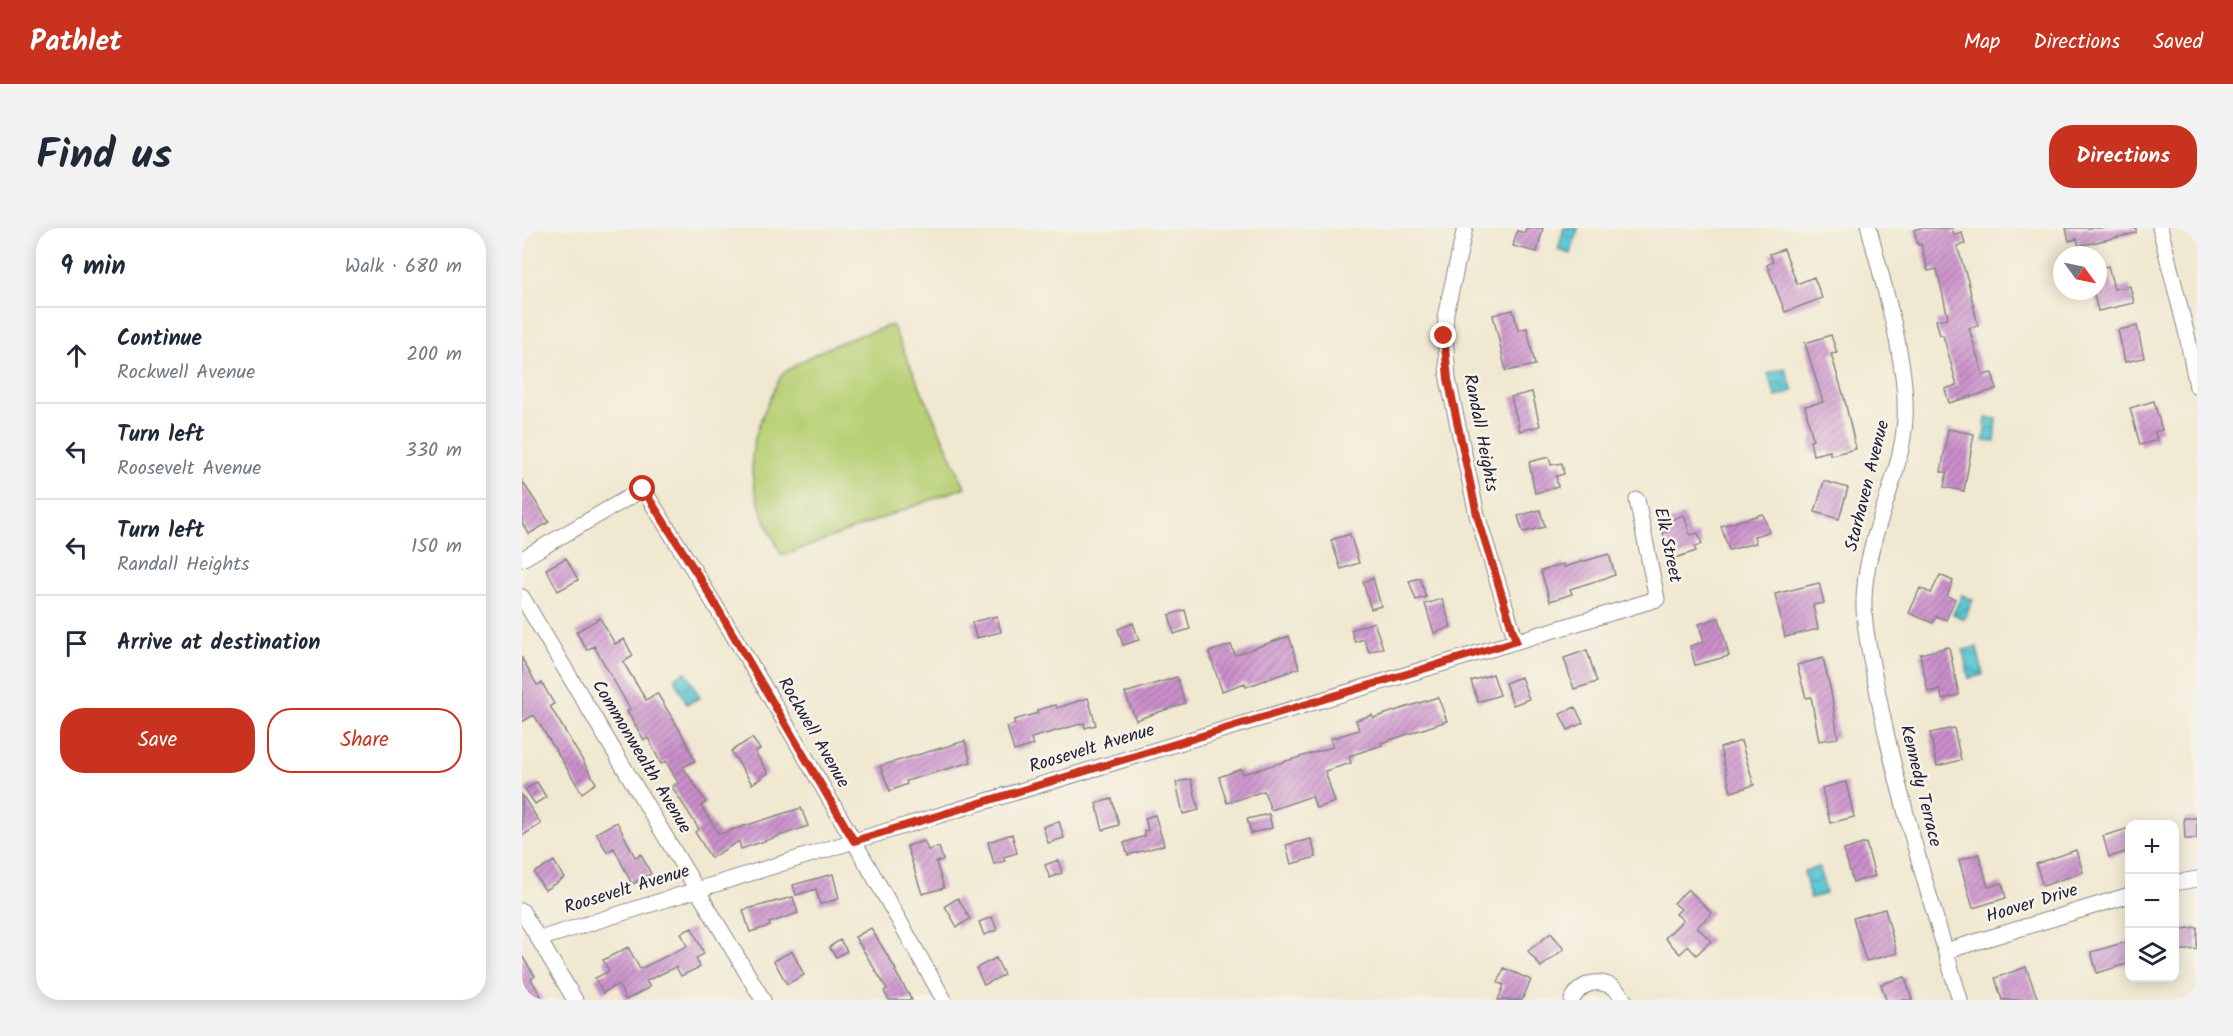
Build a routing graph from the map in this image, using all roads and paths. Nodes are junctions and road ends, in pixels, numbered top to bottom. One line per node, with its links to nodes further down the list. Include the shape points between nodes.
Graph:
1 (1465, 228): 11 (street, Randall Heights, via 1446,313 1448,379 1477,515)
2 (1869, 228): 8 (street, Starhaven Avenue, via 1892,317 1905,419)
3 (2160, 228): 4 (street)
4 (2192, 329): 5 (street)
5 (2197, 387)
6 (1637, 500): 10 (street, Elk Street)
7 (522, 559): 12 (street, Rockwell Avenue, via 643,489)
8 (1866, 577): 19 (street, Kennedy Terrace, via 1863,601 1884,729 1902,806)
9 (522, 597): 15 (street, Commonwealth Avenue)
10 (1657, 599): 11 (street, Roosevelt Avenue)
11 (1516, 641): 12 (street, Roosevelt Avenue)
12 (854, 841): 15 (street, Roosevelt Avenue); 22 (street, Rockwell Avenue)
13 (2197, 879): 14 (street)
14 (2179, 882)
15 (698, 888): 18 (street, Roosevelt Avenue); 21 (street, Commonwealth Avenue)
16 (2125, 896): 19 (street, Hoover Drive)
17 (522, 911): 18 (street)
18 (539, 939): 20 (street)
19 (1946, 951): 25 (street, Kennedy Terrace)
20 (575, 1000)
21 (763, 1000)
22 (944, 1000)
23 (1572, 1000): 24 (street, via 1579,990 1595,982 1613,986)
24 (1624, 1000)
25 (1960, 1000)

